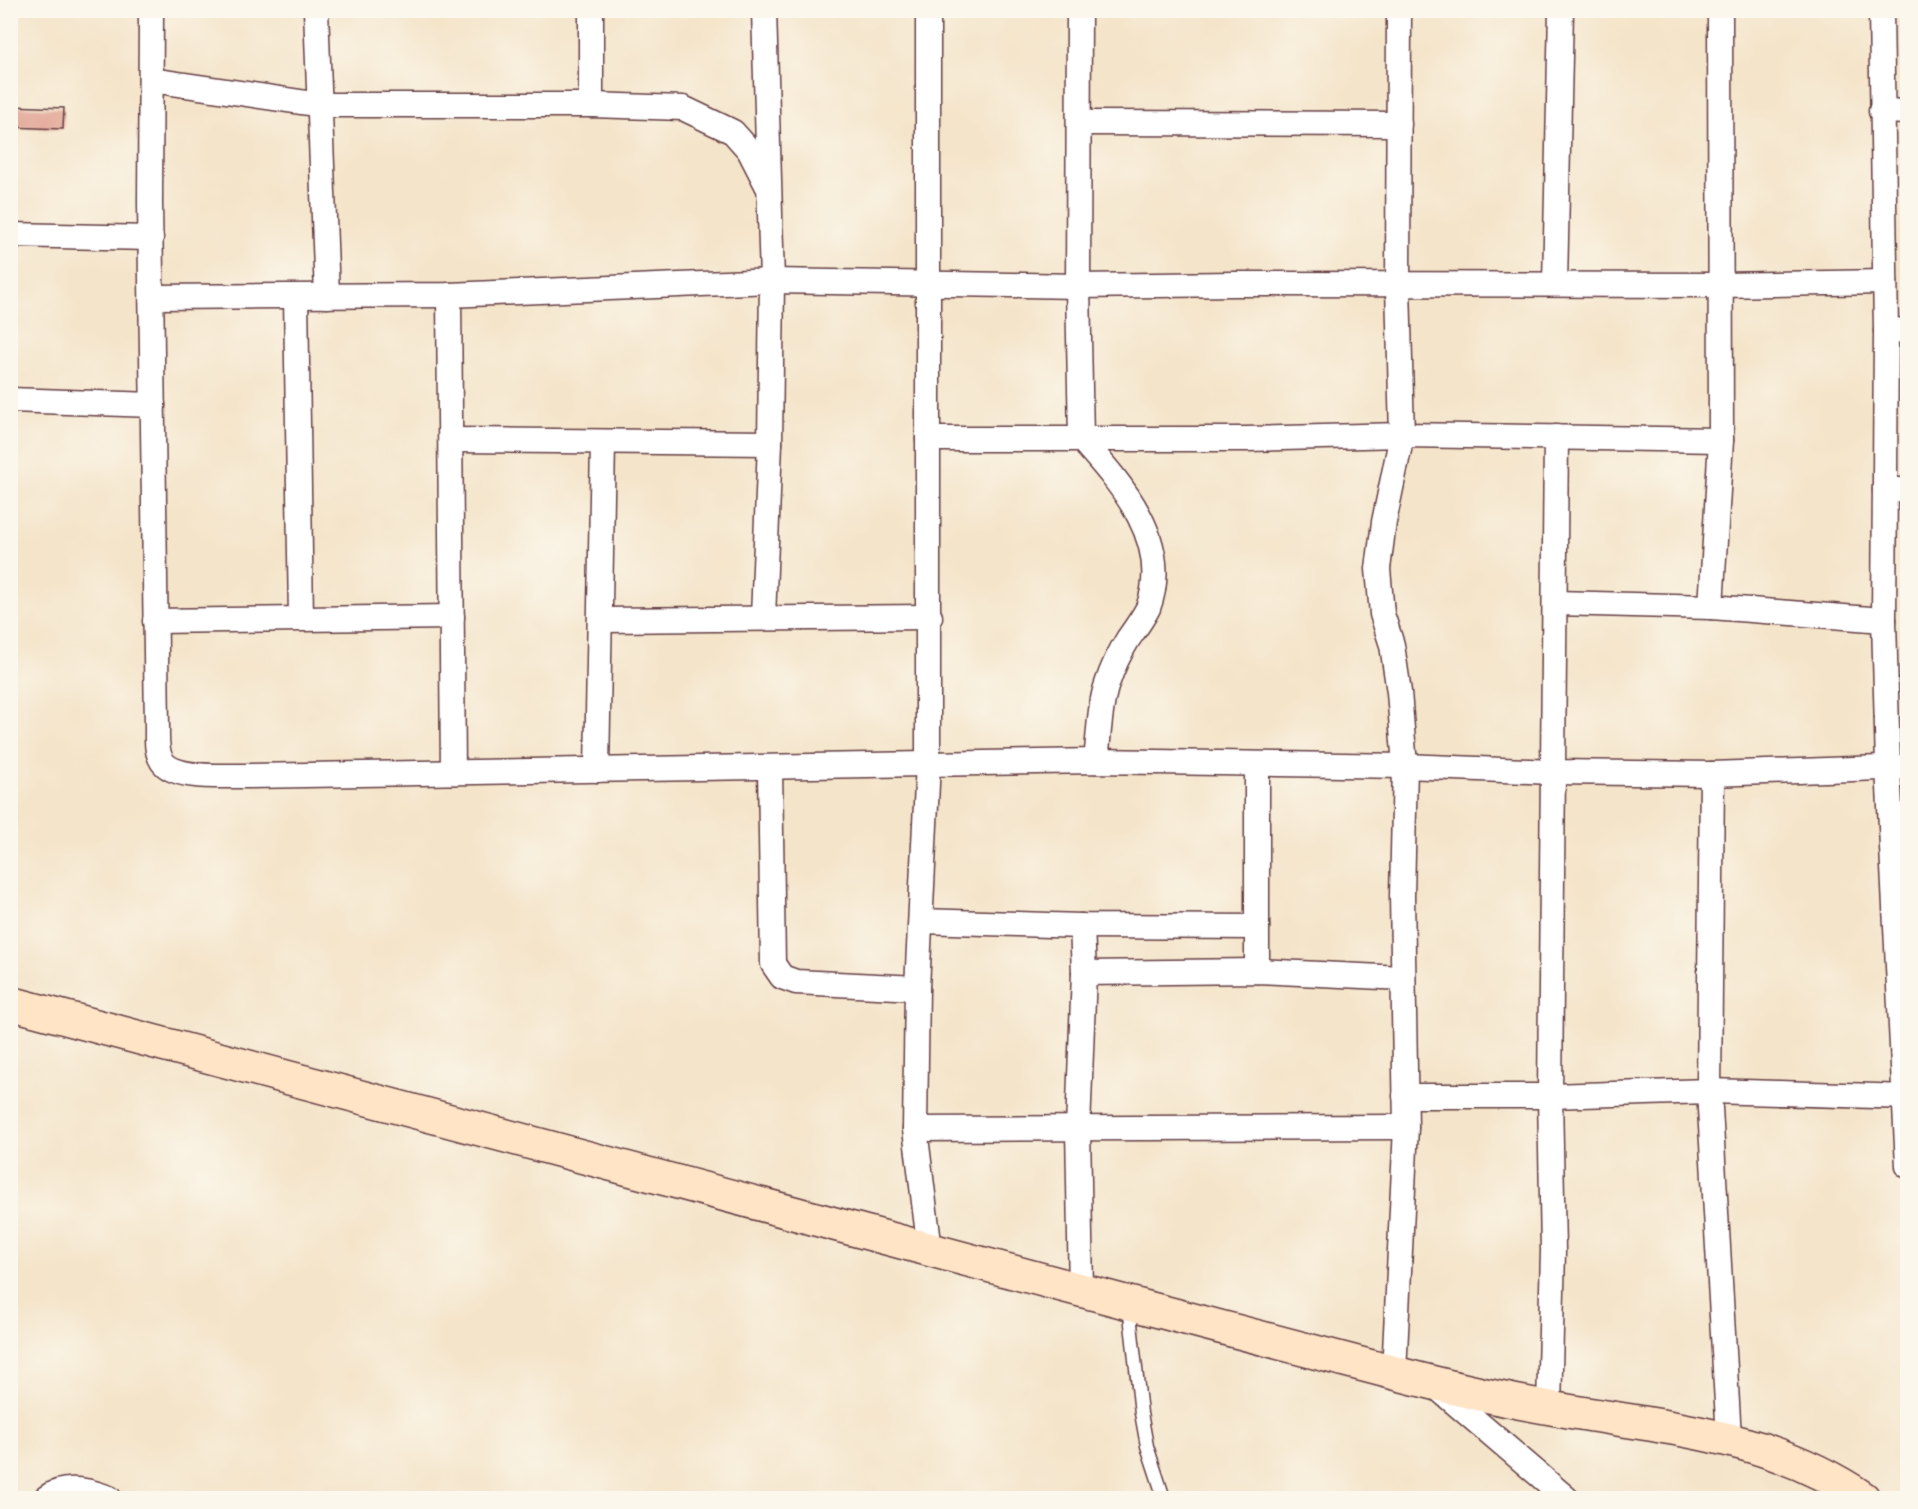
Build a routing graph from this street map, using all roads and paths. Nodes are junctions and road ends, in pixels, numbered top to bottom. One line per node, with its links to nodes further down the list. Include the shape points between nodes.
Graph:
1 (151, 10): 11 (street)
2 (316, 10): 12 (street)
3 (591, 10): 13 (street)
4 (764, 10): 18 (street)
5 (928, 10): 23 (street)
6 (1079, 10): 16 (street)
7 (1399, 10): 17 (street)
8 (1561, 10): 24 (street)
9 (1720, 10): 25 (street)
10 (1881, 10): 14 (street)
11 (151, 80): 12 (street); 20 (street)
12 (321, 105): 13 (street); 29 (street)
13 (591, 105): 18 (street, via 683,108 711,119 733,132 749,150)
14 (1881, 111): 15 (street); 22 (street)
15 (1908, 112)
16 (1080, 123): 17 (street); 26 (street)
17 (1399, 124): 27 (street)
18 (767, 185): 21 (street)
19 (10, 235): 20 (street)
20 (151, 238): 30 (street)
21 (772, 281): 23 (street); 28 (street); 42 (street)
22 (1885, 282): 25 (street); 32 (street)
23 (926, 284): 26 (street); 37 (street)
24 (1555, 284): 25 (street); 27 (street)
25 (1721, 285): 40 (street)
26 (1078, 286): 27 (street); 38 (street)
27 (1398, 286): 35 (street)
28 (449, 295): 29 (street); 39 (street)
29 (327, 296): 31 (street)
30 (152, 297): 31 (street); 34 (street)
31 (296, 297): 48 (street)
32 (1897, 330): 43 (street)
33 (10, 400): 34 (street)
34 (153, 405): 52 (street)
35 (1402, 435): 36 (street); 38 (street, via 1247,440); 56 (street, via 1378,569 1382,614 1392,645 1399,692)
36 (1556, 437): 40 (street); 44 (street)
37 (928, 439): 38 (street); 47 (street)
38 (1081, 439): 53 (street, via 1137,508 1154,564 1147,609 1126,642 1106,686)
39 (451, 440): 41 (street); 46 (street)
40 (1721, 440): 45 (street)
41 (603, 442): 42 (street); 50 (street)
42 (770, 443): 49 (street)
43 (1896, 490): 51 (street)
44 (1555, 603): 45 (street); 61 (street)
45 (1711, 607): 51 (street)
46 (452, 617): 48 (street); 60 (street)
47 (930, 617): 49 (street); 54 (street)
48 (301, 618): 52 (street)
49 (763, 618): 50 (street)
50 (601, 620): 59 (street)
51 (1884, 620): 57 (street)
52 (155, 621): 60 (street, via 157,749 162,762 174,770 188,775 250,776)
53 (1096, 761): 54 (street); 55 (street)
54 (928, 763): 58 (street); 63 (street)
55 (1257, 765): 56 (street); 65 (street)
56 (1405, 766): 61 (street); 68 (street)
57 (1898, 767): 62 (street); 74 (street)
58 (771, 768): 59 (street); 69 (street, via 774,964 782,977 796,982)
59 (597, 770): 60 (street)
60 (453, 772)
61 (1554, 772): 62 (street); 73 (street)
62 (1712, 774): 71 (street)
63 (921, 921): 64 (street); 69 (street)
64 (1082, 927): 65 (street); 67 (street)
65 (1257, 927): 66 (street)
66 (1257, 971): 67 (street); 68 (street)
67 (1084, 973): 77 (street)
68 (1403, 978): 72 (street)
69 (917, 988): 76 (street)
70 (10, 1003): 79 (main road)
71 (1708, 1091): 73 (street); 74 (street); 85 (street)
72 (1405, 1096): 73 (street); 75 (street)
73 (1550, 1096): 84 (street, via 1553,1251)
74 (1906, 1097): 78 (street)
75 (1406, 1127): 77 (street); 82 (street)
76 (915, 1129): 77 (street); 79 (street)
77 (1078, 1129): 80 (street)
78 (1908, 1166)
79 (930, 1251): 80 (main road)
80 (1081, 1290): 81 (main road)
81 (1129, 1304): 82 (main road); 88 (lane, via 1141,1413)
82 (1394, 1373): 83 (main road)
83 (1431, 1382): 84 (main road); 89 (street)
84 (1549, 1408): 85 (main road)
85 (1729, 1438): 90 (main road, via 1800,1462)
86 (46, 1498): 87 (street, via 79,1489)
87 (109, 1498)
88 (1164, 1498)
89 (1566, 1498)
90 (1863, 1498)

